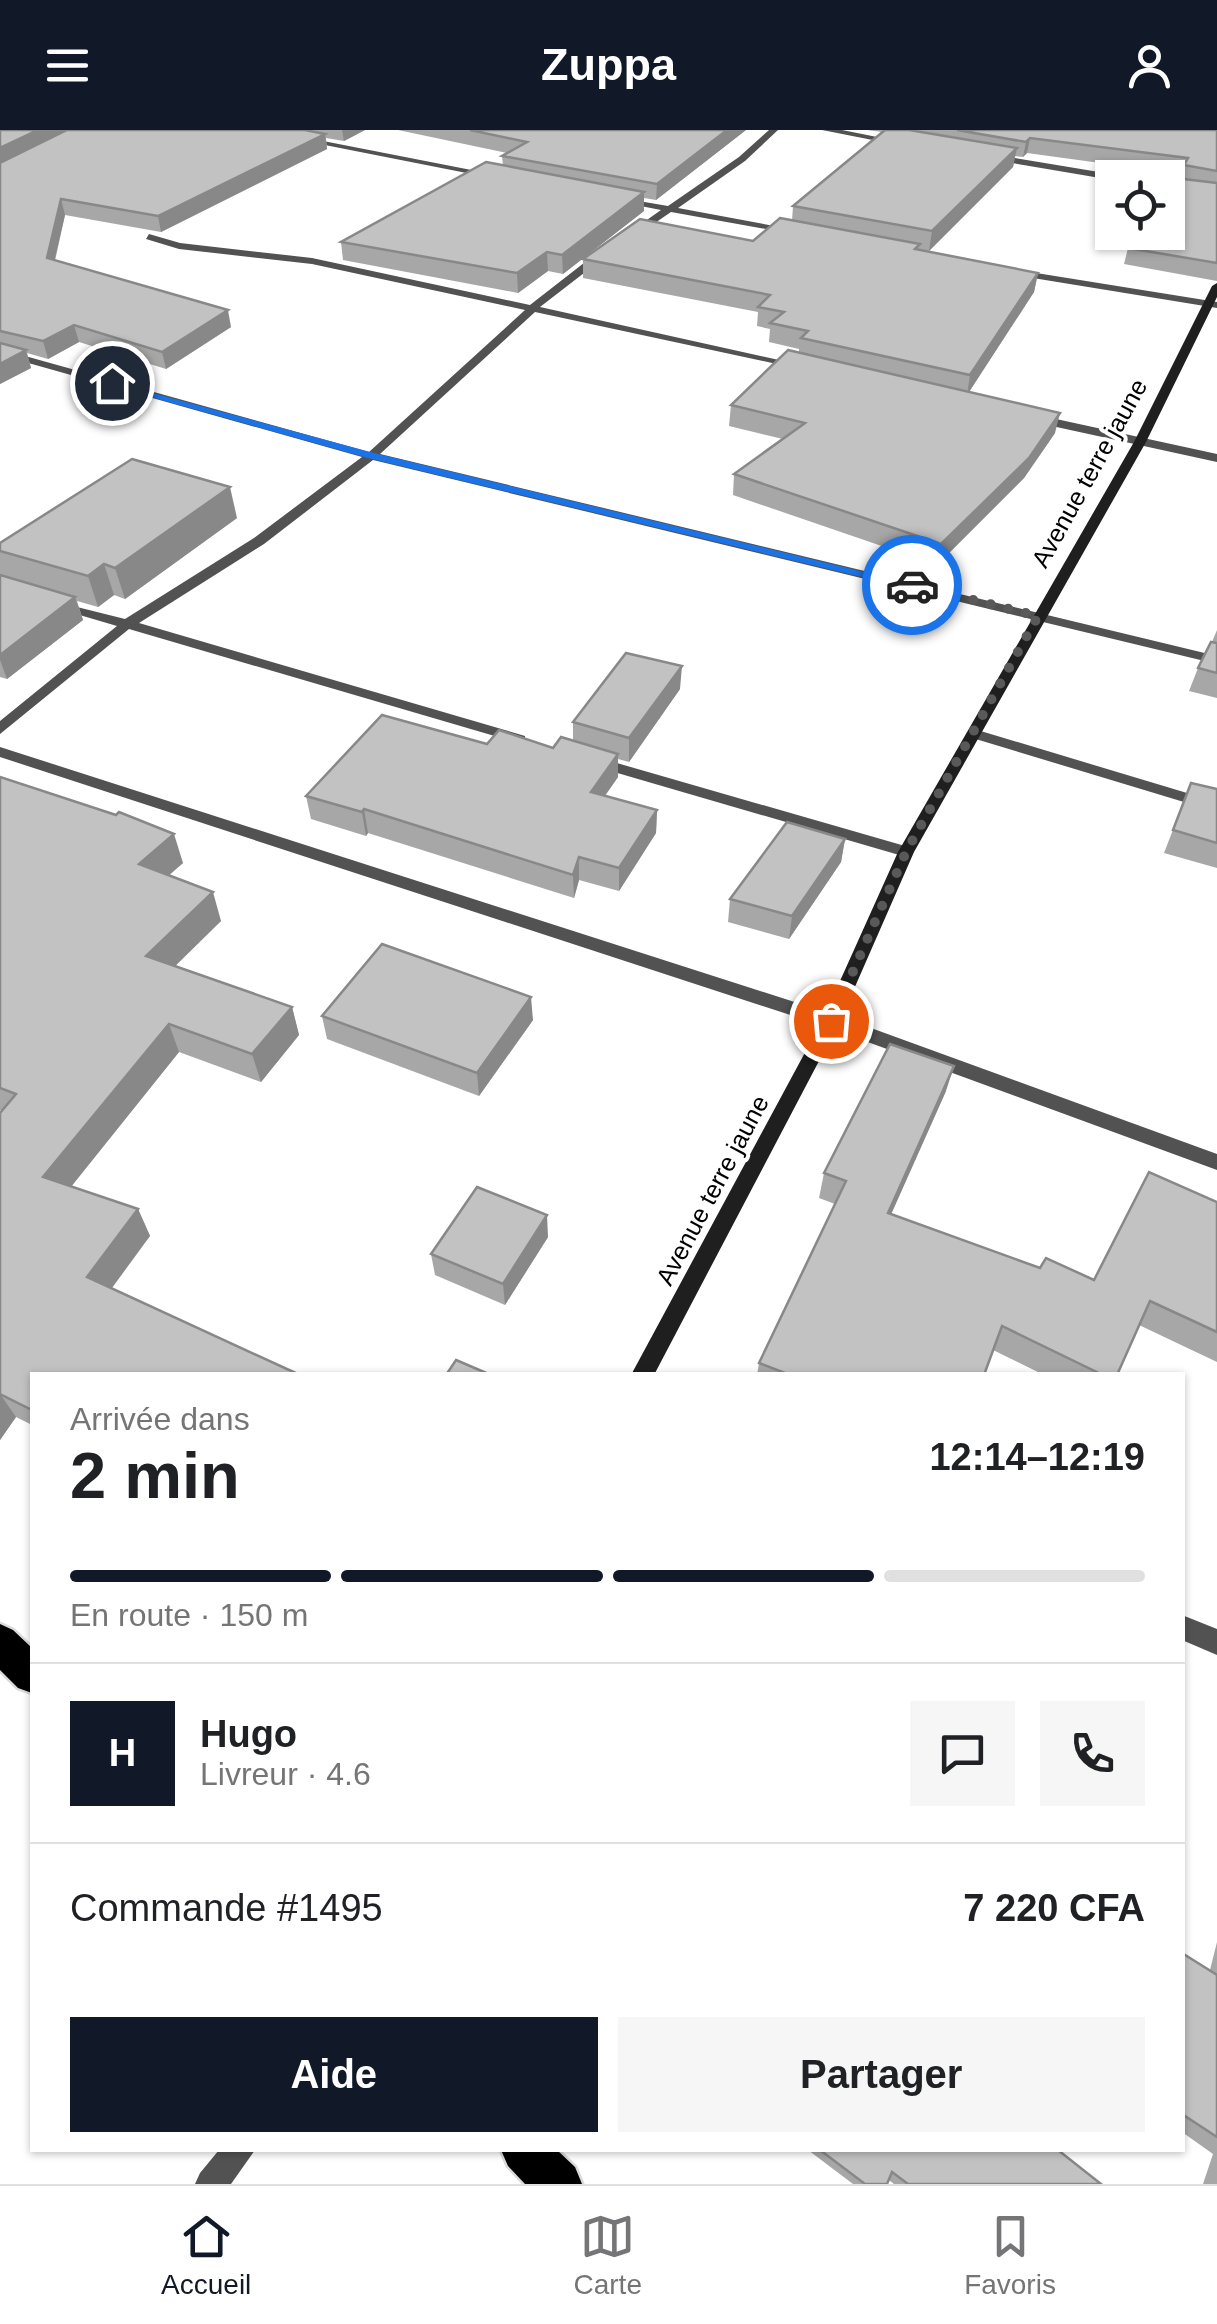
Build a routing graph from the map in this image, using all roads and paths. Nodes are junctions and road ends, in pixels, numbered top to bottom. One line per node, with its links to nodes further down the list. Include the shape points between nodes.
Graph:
1 (254, 130): 7 (street)
2 (774, 130): 11 (street)
3 (826, 130): 4 (street)
4 (903, 143)
5 (981, 155): 6 (street)
6 (1095, 174)
7 (501, 177)
8 (1185, 189): 9 (street)
9 (1217, 194)
10 (596, 195): 11 (street)
11 (672, 209): 12 (street); 17 (street)
12 (807, 235)
13 (149, 237): 17 (street, via 312,261)
14 (998, 270): 16 (street)
15 (1217, 286): 16 (street, Avenue terre jaune)
16 (1212, 305): 21 (street, Avenue terre jaune)
17 (535, 306): 19 (street); 22 (street)
18 (0, 352): 22 (street)
19 (808, 367)
20 (1022, 416): 21 (street)
21 (1140, 442): 23 (street); 25 (street, Avenue terre jaune)
22 (372, 456): 25 (street); 26 (street, via 259,541)
23 (1217, 458)
24 (36, 598): 26 (street)
25 (1038, 616): 27 (street); 29 (street, Avenue terre jaune)
26 (126, 625): 28 (street); 30 (street)
27 (1217, 660)
28 (0, 728)
29 (974, 734): 33 (street); 34 (street, Avenue terre jaune)
30 (544, 747)
31 (0, 752): 35 (street)
32 (582, 758): 34 (street)
33 (1217, 807)
34 (906, 852): 35 (street, Avenue terre jaune)
35 (831, 1021): 36 (street); 37 (street, Avenue terre jaune)
36 (1217, 1162)
37 (644, 1372)
38 (1185, 1629): 39 (street)
39 (1217, 1642)
40 (0, 1643): 41 (highway)
41 (30, 1672)
42 (237, 2152): 44 (street)
43 (526, 2152): 45 (highway)
44 (210, 2184)
45 (558, 2184)

